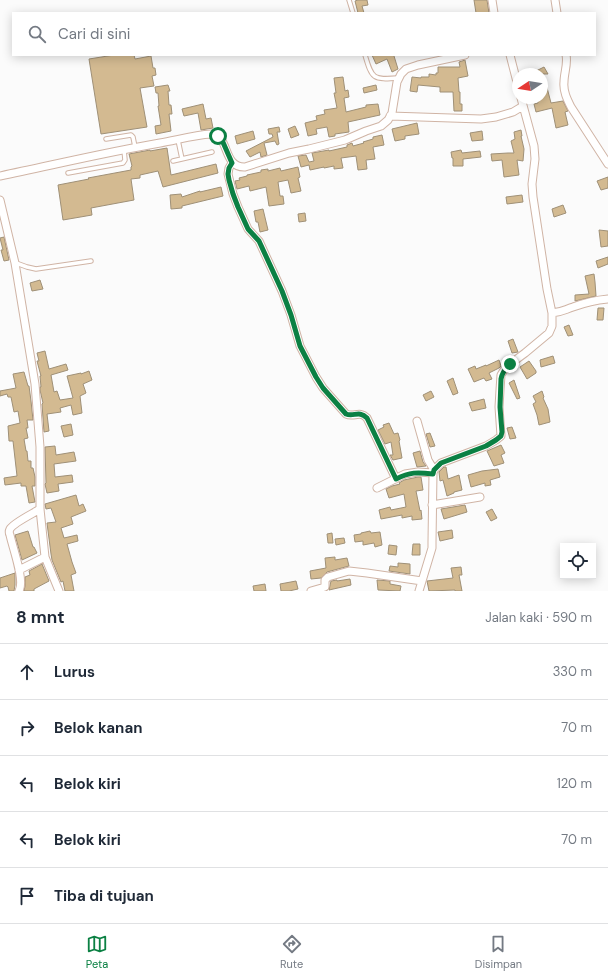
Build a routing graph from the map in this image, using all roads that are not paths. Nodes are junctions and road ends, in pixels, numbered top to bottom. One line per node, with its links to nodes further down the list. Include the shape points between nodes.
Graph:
1 (349, 0): 4 (lane)
2 (492, 0): 5 (street)
3 (555, 0): 6 (street)
4 (353, 12)
5 (494, 12)
6 (557, 12)
7 (365, 56): 12 (lane, via 375,77)
8 (460, 56): 12 (street, via 406,69)
9 (510, 56): 11 (street)
10 (566, 56): 23 (street, via 564,83 566,97)
11 (513, 68)
12 (399, 78): 14 (street)
13 (523, 106): 14 (street, via 513,112 481,119); 30 (street, via 534,146 533,197)
14 (390, 116): 22 (street, via 382,126 346,140 289,153 245,167)
15 (106, 139): 17 (lane, via 131,135)
16 (178, 140): 17 (street); 20 (lane); 22 (street, via 213,134 218,136)
17 (135, 147): 18 (street)
18 (124, 150): 24 (lane, via 123,163); 25 (street)
19 (212, 152): 20 (lane)
20 (182, 159): 21 (lane)
21 (173, 161)
22 (232, 163): 33 (street, via 229,168 229,180 238,207 248,229 263,249 291,315 300,346 316,377 346,414 363,414 367,418)
23 (608, 164)
24 (68, 173)
25 (0, 176)
26 (0, 200): 28 (street)
27 (91, 261): 28 (lane, via 36,269)
28 (15, 263): 37 (street, via 35,384 40,447)
29 (608, 299): 30 (street)
30 (552, 313): 32 (street, via 549,333 510,364 501,375 501,436 486,446 441,463)
31 (417, 421): 32 (street)
32 (433, 472): 33 (street, via 406,474); 36 (street)
33 (396, 479): 34 (street)
34 (378, 488)
35 (480, 497): 36 (street)
36 (432, 505): 40 (street, via 432,548)
37 (40, 510): 38 (street); 39 (street, via 10,528)
38 (45, 557): 39 (street); 42 (street)
39 (19, 570): 41 (street)
40 (422, 581): 43 (street, via 349,571 328,577 323,588); 44 (street)
41 (19, 591)
42 (59, 591)
43 (312, 591)
44 (419, 591)

